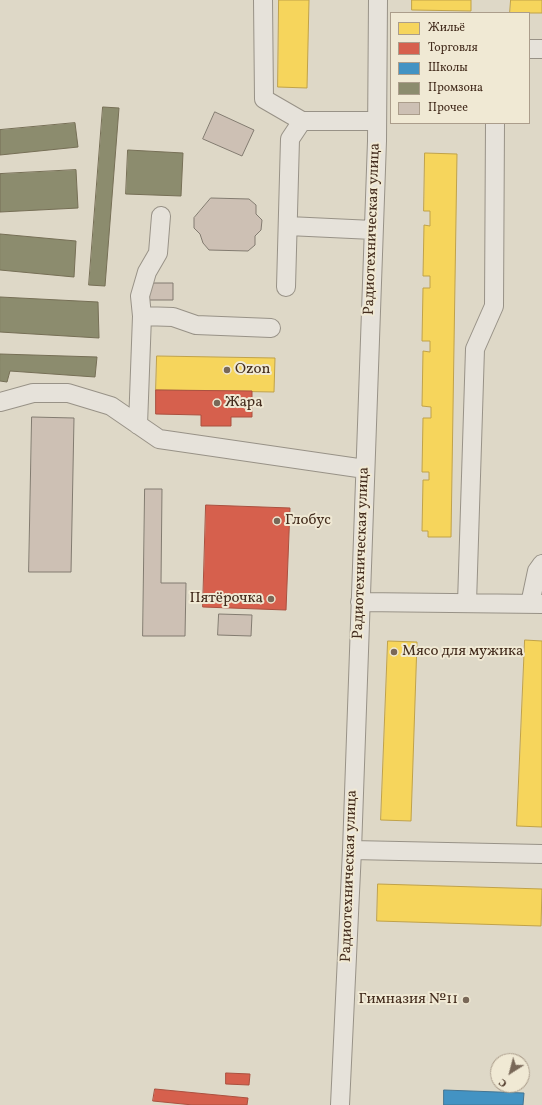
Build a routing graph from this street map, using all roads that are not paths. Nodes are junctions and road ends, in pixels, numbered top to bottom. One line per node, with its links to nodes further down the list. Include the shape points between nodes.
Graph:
1 (263, 0): 6 (street, via 264,99)
2 (378, 0): 3 (street, Радиотехническая улица)
3 (384, 47): 7 (street, Радиотехническая улица)
4 (530, 49): 5 (street)
5 (542, 49)
6 (302, 121): 7 (street); 10 (street, via 290,139)
7 (377, 122): 11 (street, Радиотехническая улица)
8 (495, 124): 20 (street, via 494,306 475,349)
9 (161, 216): 13 (street, via 158,254 147,272 140,296)
10 (288, 226): 11 (street); 12 (street)
11 (373, 230): 17 (street, Радиотехническая улица)
12 (286, 287)
13 (142, 316): 14 (street, via 173,317 196,325); 16 (street)
14 (271, 328)
15 (0, 402): 16 (street, via 33,393 68,393 111,406)
16 (138, 425): 17 (street, via 159,439)
17 (365, 469): 19 (street, Радиотехническая улица)
18 (542, 564): 21 (street, via 537,571)
19 (360, 602): 20 (street); 22 (street, Радиотехническая улица)
20 (467, 603): 21 (street)
21 (536, 604)
22 (352, 850): 23 (street); 24 (street, Радиотехническая улица)
23 (542, 854)
24 (340, 1105)

